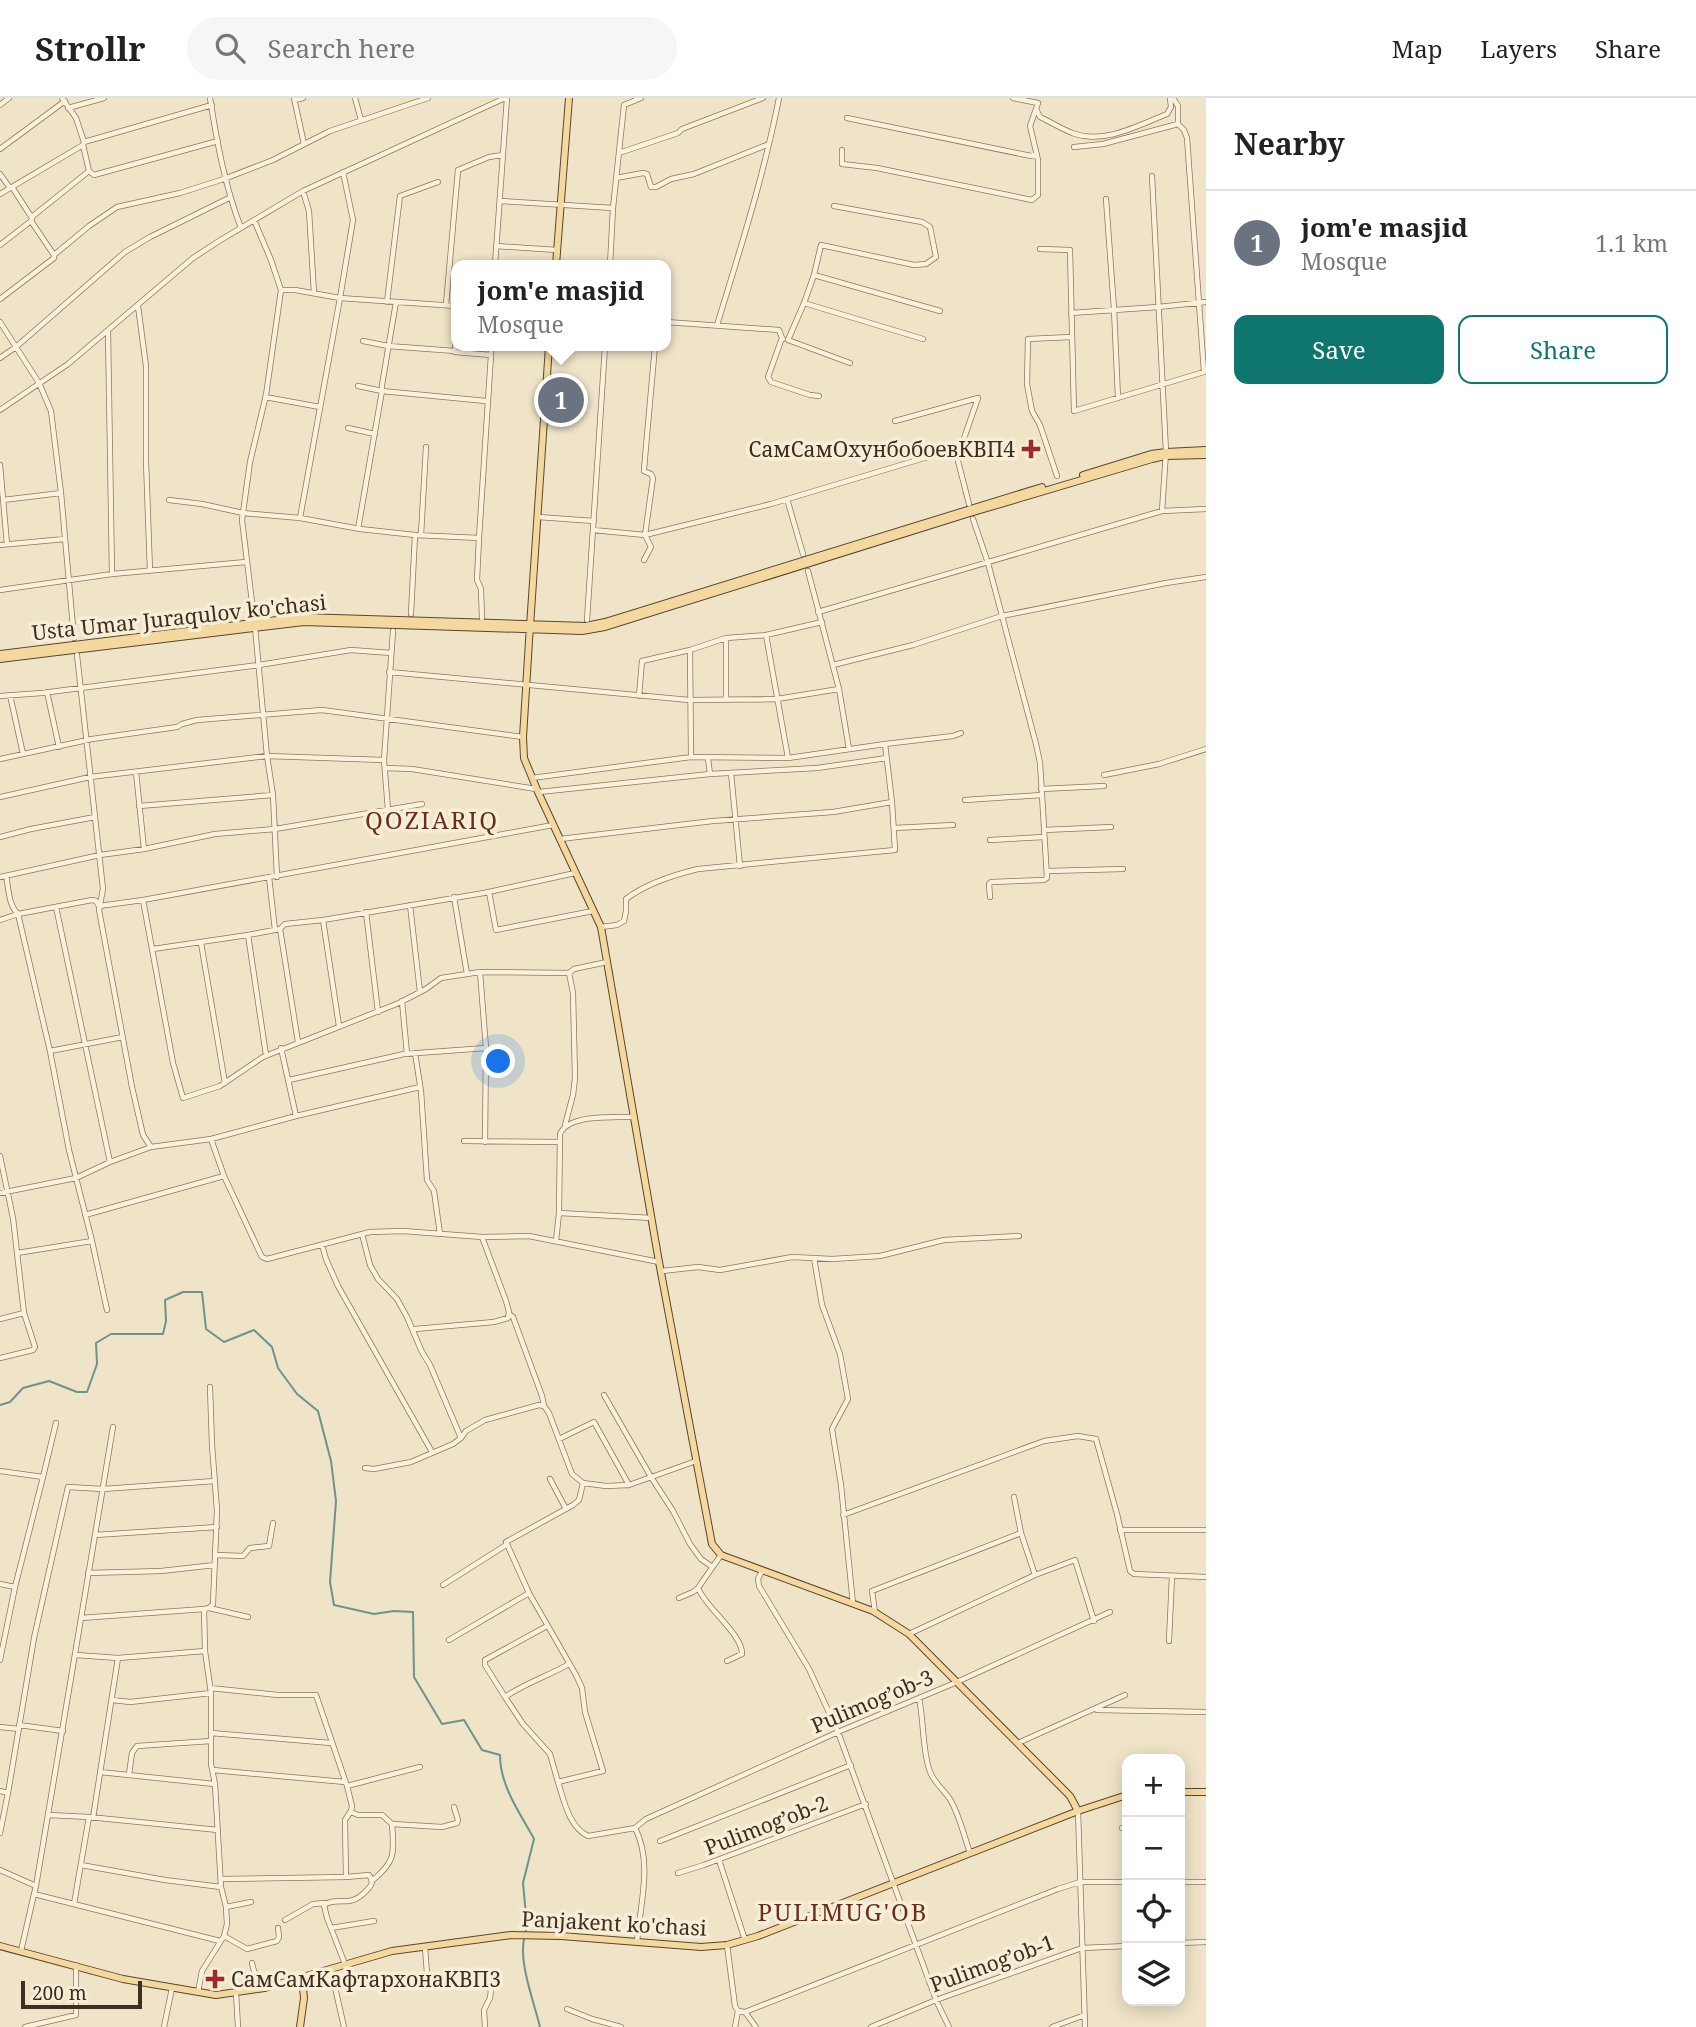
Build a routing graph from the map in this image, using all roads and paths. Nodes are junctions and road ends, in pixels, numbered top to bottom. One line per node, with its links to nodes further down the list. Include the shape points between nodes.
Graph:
1 (9, 98): 17 (street)
2 (104, 98): 19 (street)
3 (210, 98): 18 (street)
4 (303, 98): 15 (street)
5 (355, 98): 21 (street)
6 (428, 98): 21 (street)
7 (506, 98): 32 (street); 34 (street)
8 (569, 98): 46 (main road)
9 (642, 98): 30 (street, via 624,105)
10 (763, 98): 30 (street)
11 (779, 98): 26 (street)
12 (1013, 98): 16 (street)
13 (1172, 98): 16 (street, via 1167,114 1099,137 1076,135 1040,117); 22 (street, via 1178,106)
14 (64, 99): 19 (street); 28 (street)
15 (295, 99): 25 (street)
16 (1038, 103): 31 (street, via 1030,126)
17 (0, 105)
18 (212, 106): 23 (street); 24 (street)
19 (68, 108): 24 (street)
20 (847, 118): 31 (street)
21 (361, 120): 25 (street)
22 (1178, 124): 27 (street); 67 (street, via 1187,138)
23 (218, 141): 33 (street, via 94,175); 38 (street)
24 (83, 143): 33 (street); 40 (street)
25 (304, 144): 38 (street)
26 (770, 144): 37 (street, via 656,187 651,187 643,173); 79 (street)
27 (1074, 147)
28 (0, 149)
29 (842, 150): 31 (street, via 842,164 1032,200 1038,195)
30 (619, 152): 37 (street)
31 (1037, 154)
32 (503, 155): 45 (street); 71 (street, via 458,170)
33 (89, 171): 49 (street)
34 (343, 172): 41 (street); 63 (street, via 353,220)
35 (0, 174): 40 (street)
36 (1153, 176): 73 (street)
37 (617, 178): 48 (street)
38 (224, 179): 43 (street); 56 (street, via 117,208)
39 (438, 182): 65 (street, via 400,196)
40 (11, 187): 42 (street); 49 (street)
41 (303, 191): 50 (street); 62 (street, via 309,211)
42 (0, 194)
43 (229, 198): 51 (street); 86 (street, via 125,252)
44 (1106, 199): 74 (street)
45 (501, 201): 46 (street); 53 (street)
46 (561, 205): 48 (street); 55 (main road)
47 (834, 205): 60 (street, via 922,222 930,227 936,257 914,265 821,245)
48 (613, 208): 59 (street)
49 (32, 220): 52 (street); 56 (street)
50 (254, 220): 51 (street); 61 (street)
51 (241, 228): 70 (street, via 193,258)
52 (0, 245)
53 (496, 246): 55 (street); 57 (street)
54 (1040, 249): 76 (street, via 1070,250)
55 (557, 250): 58 (main road)
56 (54, 255): 64 (street)
57 (495, 260)
58 (556, 260)
59 (610, 260)
60 (814, 275): 69 (street); 75 (street)
61 (281, 290): 62 (street); 103 (street)
62 (314, 293): 63 (street)
63 (340, 298): 65 (street); 106 (street)
64 (0, 299)
65 (387, 302): 66 (street)
66 (396, 302): 71 (street); 85 (street)
67 (1197, 302): 68 (street); 73 (street); 96 (street)
68 (1206, 302)
69 (804, 303): 82 (street); 83 (street)
70 (138, 305): 80 (street); 141 (street, via 146,366)
71 (446, 305): 72 (street)
72 (451, 306)
73 (1158, 307): 74 (street); 99 (street)
74 (1114, 309): 76 (street); 104 (street)
75 (940, 311)
76 (1070, 313): 81 (street)
77 (0, 322): 86 (street)
78 (671, 322): 79 (street)
79 (717, 325): 82 (street, via 779,330)
80 (108, 330): 98 (street); 143 (street)
81 (1071, 337): 104 (street, via 1074,411); 116 (street, via 1028,339 1032,411)
82 (785, 339): 95 (street); 102 (street, via 768,377 771,382)
83 (923, 339)
84 (363, 341): 85 (street)
85 (388, 346): 87 (street); 101 (street)
86 (16, 347): 94 (street); 98 (street)
87 (451, 351)
88 (455, 351): 93 (street)
89 (491, 351): 93 (street)
90 (549, 351): 125 (main road)
91 (605, 351): 128 (street)
92 (655, 351): 132 (street, via 644,469 653,478)
93 (491, 355): 105 (street)
94 (0, 358)
95 (850, 363)
96 (1203, 372): 97 (street); 99 (street)
97 (1206, 380)
98 (39, 383): 107 (street); 117 (street, via 51,411)
99 (1163, 385): 104 (street); 114 (street)
100 (358, 386): 101 (street)
101 (383, 391): 105 (street); 110 (street)
102 (819, 396)
103 (265, 397): 106 (street); 124 (street)
104 (1118, 398)
105 (486, 401): 134 (street)
106 (320, 407): 126 (street)
107 (0, 410)
108 (895, 421): 112 (street, via 978,398)
109 (348, 428): 110 (street)
110 (375, 434): 129 (street)
111 (426, 447): 131 (street)
112 (961, 447): 118 (street); 121 (street, via 958,461)
113 (1206, 453): 114 (main road, Usta Umar Juraqulov ko'chasi)
114 (1166, 454): 123 (street); 154 (main road, Usta Umar Juraqulov ko'chasi, via 605,627 582,631)
115 (0, 465): 119 (street)
116 (1057, 476)
117 (61, 493): 119 (street); 133 (street)
118 (787, 499): 132 (street); 137 (street)
119 (3, 500): 135 (street)
120 (169, 500): 124 (street)
121 (969, 504)
122 (1206, 509): 123 (street)
123 (1162, 511): 140 (street)
124 (243, 513): 126 (street); 139 (street)
125 (538, 517): 128 (street); 154 (main road)
126 (300, 518): 129 (street)
127 (972, 519): 140 (street)
128 (594, 521): 130 (street)
129 (358, 529): 131 (street)
130 (593, 530): 132 (street); 151 (street)
131 (418, 535): 134 (street); 148 (street)
132 (645, 535): 138 (street, via 651,547)
133 (65, 538): 135 (street); 145 (street)
134 (479, 538): 150 (street, via 477,580)
135 (7, 544): 136 (street)
136 (0, 545)
137 (803, 554)
138 (644, 560)
139 (246, 562): 141 (street); 153 (street)
140 (988, 564): 147 (street); 149 (street)
141 (150, 571): 143 (street)
142 (808, 572): 147 (street)
143 (112, 574): 145 (street)
144 (1206, 577): 149 (street)
145 (71, 581): 146 (street); 157 (street)
146 (0, 590)
147 (818, 612): 152 (street)
148 (411, 614)
149 (1002, 616): 165 (street); 203 (street, via 1037,744)
150 (482, 618)
151 (587, 620)
152 (822, 622): 156 (street); 165 (street)
153 (255, 625): 154 (main road, Usta Umar Juraqulov ko'chasi, via 304,622); 161 (main road, Usta Umar Juraqulov ko'chasi); 163 (main road, Usta Umar Juraqulov ko'chasi); 164 (street)
154 (530, 628): 167 (main road)
155 (393, 631): 160 (street)
156 (766, 635): 158 (street); 176 (street)
157 (74, 638)
158 (726, 638): 159 (street); 175 (street)
159 (690, 650): 173 (street, via 642,661); 174 (street)
160 (391, 653): 164 (street, via 351,650); 166 (street)
161 (0, 654)
162 (77, 654): 168 (street)
163 (0, 659)
164 (259, 665): 168 (street); 177 (street)
165 (833, 665): 169 (street)
166 (389, 672): 167 (street); 178 (street)
167 (527, 685): 173 (street); 180 (main road)
168 (80, 688): 170 (street); 181 (street)
169 (839, 690): 176 (street); 185 (street)
170 (47, 692): 171 (street); 183 (street)
171 (10, 695): 172 (street); 186 (street)
172 (0, 696)
173 (639, 696): 174 (street)
174 (692, 699): 175 (street); 188 (street)
175 (726, 699): 176 (street)
176 (777, 699): 190 (street)
177 (265, 715): 178 (street, via 322,710); 181 (street, via 197,720); 187 (street)
178 (386, 718): 180 (street); 193 (street)
179 (961, 733): 182 (street)
180 (523, 737): 200 (main road, via 524,758)
181 (88, 740): 183 (street); 199 (street)
182 (885, 744): 185 (street); 191 (street)
183 (59, 747): 186 (street)
184 (1206, 748): 198 (street)
185 (849, 749): 190 (street)
186 (23, 754): 192 (street)
187 (267, 756): 193 (street); 195 (street); 204 (street)
188 (691, 757): 189 (street); 200 (street)
189 (708, 758): 190 (street); 197 (street)
190 (788, 758)
191 (887, 758): 196 (street); 207 (street)
192 (0, 759)
193 (384, 760): 194 (street)
194 (385, 768): 202 (street); 210 (street)
195 (136, 772): 199 (street); 209 (street)
196 (731, 773): 197 (street); 212 (street)
197 (710, 774): 202 (street)
198 (1104, 775)
199 (90, 777): 205 (street); 211 (street)
200 (532, 778): 202 (main road)
201 (1104, 786): 203 (street)
202 (537, 791): 213 (main road)
203 (1041, 792): 206 (street); 218 (street)
204 (273, 795): 209 (street); 217 (street)
205 (0, 797)
206 (965, 800)
207 (892, 802): 212 (street); 216 (street)
208 (422, 804): 210 (street)
209 (139, 806): 223 (street)
210 (388, 810): 217 (street)
211 (95, 817): 219 (street); 224 (street)
212 (736, 820): 221 (street); 225 (street)
213 (553, 825): 221 (main road); 231 (street)
214 (953, 825): 216 (street)
215 (1111, 827): 218 (street)
216 (894, 828): 225 (street, via 895,850)
217 (275, 829): 223 (street, via 215,834); 231 (street)
218 (1044, 831): 220 (street)
219 (0, 837)
220 (1044, 837): 222 (street); 227 (street)
221 (560, 839): 228 (main road)
222 (990, 840)
223 (144, 849): 224 (street)
224 (100, 855): 229 (street); 237 (street, via 103,889)
225 (740, 866): 244 (street, via 673,875 626,899 624,921)
226 (1123, 869): 227 (street)
227 (1048, 870): 234 (street, via 1044,880 991,882)
228 (575, 873): 232 (street); 239 (main road)
229 (3, 876): 241 (street, via 10,902)
230 (269, 877): 231 (street); 235 (street); 245 (street)
231 (277, 877)
232 (489, 892): 233 (street); 239 (street, via 496,930)
233 (454, 897): 236 (street); 252 (street)
234 (990, 897)
235 (143, 900): 237 (street); 248 (street)
236 (410, 905): 240 (street); 253 (street)
237 (99, 906): 238 (street, via 92,900); 257 (street)
238 (56, 907): 241 (street); 259 (street)
239 (593, 911): 244 (main road)
240 (366, 912): 243 (street); 255 (street)
241 (19, 914): 242 (street); 262 (street)
242 (0, 920)
243 (323, 920): 245 (street, via 285,924); 256 (street)
244 (601, 927): 249 (main road)
245 (278, 929): 246 (street); 258 (street)
246 (248, 935): 247 (street); 265 (street)
247 (201, 943): 248 (street); 267 (street)
248 (153, 949): 267 (street, via 181,1096)
249 (607, 962): 251 (street); 270 (main road)
250 (480, 972): 251 (street); 252 (street); 261 (street)
251 (569, 973): 271 (street, via 575,1078)
252 (467, 974): 253 (street, via 441,978)
253 (420, 992): 254 (street)
254 (402, 1001): 255 (street); 264 (street)
255 (378, 1012): 256 (street)
256 (339, 1026): 258 (street)
257 (123, 1037): 259 (street); 276 (street, via 143,1135)
258 (298, 1042): 260 (street)
259 (85, 1044): 262 (street); 278 (street)
260 (281, 1048): 265 (street); 266 (street)
261 (486, 1048): 263 (street); 274 (street)
262 (50, 1051): 280 (street)
263 (415, 1053): 264 (street); 268 (street)
264 (407, 1054): 266 (street)
265 (266, 1055): 267 (street)
266 (289, 1080): 269 (street)
267 (225, 1083)
268 (420, 1087): 269 (street); 287 (street, via 428,1180)
269 (296, 1116): 272 (street)
270 (634, 1116): 271 (street, via 587,1119); 285 (main road)
271 (565, 1126): 275 (street)
272 (211, 1139): 276 (street); 279 (street)
273 (464, 1141): 274 (street)
274 (485, 1142): 275 (street)
275 (560, 1142): 283 (street)
276 (151, 1147): 278 (street)
277 (0, 1156): 281 (street)
278 (110, 1162): 280 (street)
279 (224, 1176): 284 (street); 292 (street, via 262,1257 272,1259)
280 (76, 1178): 281 (street); 284 (street)
281 (8, 1192): 282 (street); 293 (street)
282 (0, 1193)
283 (559, 1213): 285 (street); 291 (street)
284 (85, 1215): 290 (street)
285 (652, 1218): 295 (main road)
286 (362, 1234): 287 (street); 292 (street); 308 (street, via 370,1265 407,1317)
287 (440, 1234): 289 (street)
288 (1020, 1236): 294 (street, via 944,1240 880,1256)
289 (482, 1237): 291 (street, via 529,1236); 299 (street)
290 (92, 1241): 293 (street); 297 (street)
291 (556, 1241): 295 (street)
292 (322, 1245): 310 (street, via 338,1286)
293 (17, 1253): 298 (street)
294 (814, 1258): 296 (street, via 792,1257 720,1270); 323 (street, via 848,1399 832,1429)
295 (659, 1262): 296 (main road)
296 (662, 1271): 311 (main road)
297 (107, 1310)
298 (24, 1313): 300 (street); 302 (street, via 35,1349)
299 (509, 1314): 301 (street, via 502,1321); 305 (street)
300 (0, 1319)
301 (415, 1329)
302 (0, 1358)
303 (210, 1387): 317 (street)
304 (604, 1395): 315 (street)
305 (544, 1406): 308 (street, via 485,1420); 309 (street)
306 (56, 1423): 314 (street)
307 (113, 1427): 320 (street)
308 (461, 1438): 310 (street)
309 (559, 1439): 318 (street, via 572,1474); 319 (street, via 594,1422)
310 (432, 1452): 312 (street, via 411,1462)
311 (696, 1461): 315 (street); 332 (main road, via 712,1544)
312 (365, 1468)
313 (0, 1471): 314 (street)
314 (43, 1477): 342 (street)
315 (651, 1477): 319 (street); 334 (street, via 690,1544)
316 (550, 1479): 322 (street)
317 (215, 1481): 320 (street); 325 (street)
318 (583, 1483): 319 (street); 322 (street, via 579,1500)
319 (629, 1485)
320 (103, 1489): 329 (street); 372 (street, via 68,1487)
321 (1014, 1497): 328 (street)
322 (566, 1509): 330 (street, via 507,1540)
323 (843, 1515): 326 (street, via 1044,1441 1078,1436 1096,1439); 346 (street)
324 (273, 1522): 331 (street, via 269,1546 250,1548 243,1556)
325 (217, 1527): 329 (street); 331 (street)
326 (1120, 1530): 327 (street); 338 (street, via 1133,1574)
327 (1206, 1530)
328 (1021, 1533): 337 (street); 349 (street, via 872,1591)
329 (94, 1535): 336 (street)
330 (506, 1545): 341 (street); 344 (street)
331 (216, 1555): 333 (street)
332 (721, 1555): 334 (street); 335 (main road)
333 (215, 1564): 336 (street); 347 (street, via 213,1604)
334 (711, 1566): 343 (street)
335 (762, 1570): 346 (main road); 374 (street, via 759,1586 808,1669)
336 (88, 1573): 351 (street)
337 (1035, 1575): 352 (street, via 1075,1560); 354 (street)
338 (1172, 1575): 339 (street); 356 (street)
339 (1206, 1577)
340 (0, 1584): 342 (street)
341 (443, 1585)
342 (15, 1587): 360 (street)
343 (698, 1588): 345 (street); 361 (street, via 740,1642 742,1654)
344 (529, 1593): 353 (street); 355 (street)
345 (679, 1598)
346 (853, 1605): 349 (main road)
347 (206, 1609): 350 (street); 351 (street); 357 (street)
348 (1110, 1612): 352 (street, Pulimog’ob-3)
349 (875, 1613): 354 (main road)
350 (248, 1617)
351 (81, 1618): 358 (street)
352 (1094, 1621): 363 (street, Pulimog’ob-3)
353 (547, 1626): 362 (street); 366 (street, via 485,1660)
354 (909, 1634): 363 (main road)
355 (449, 1640)
356 (1169, 1642)
357 (205, 1651): 359 (street); 364 (street)
358 (76, 1655): 359 (street); 373 (street)
359 (118, 1658): 368 (street)
360 (0, 1660)
361 (727, 1661)
362 (569, 1664): 366 (street); 384 (street, via 582,1688 603,1771)
363 (957, 1682): 367 (street, Pulimog’ob-3); 378 (main road)
364 (211, 1691): 368 (street, via 130,1702); 375 (street); 377 (street, via 316,1695)
365 (1125, 1695): 369 (street)
366 (505, 1697): 384 (street, via 550,1754)
367 (919, 1698): 374 (street, Pulimog’ob-3); 403 (street, via 930,1772 951,1799)
368 (112, 1700): 382 (street)
369 (1093, 1710): 370 (street); 378 (street)
370 (1206, 1712)
371 (0, 1727): 372 (street)
372 (19, 1727): 373 (street); 390 (street)
373 (63, 1731): 396 (street)
374 (838, 1732): 379 (street); 399 (street, Pulimog’ob-3)
375 (211, 1733): 376 (street); 377 (street)
376 (211, 1741): 381 (street); 383 (street, via 137,1746)
377 (331, 1743): 386 (street)
378 (1017, 1744): 395 (main road, via 1070,1796)
379 (851, 1765): 392 (street); 402 (street)
380 (420, 1767): 386 (street)
381 (213, 1770): 385 (street); 386 (street)
382 (100, 1772): 383 (street); 397 (street, via 93,1818)
383 (129, 1774): 385 (street)
384 (558, 1782): 399 (street, via 567,1812 582,1833 588,1836)
385 (215, 1784): 400 (street)
386 (346, 1784): 394 (street)
387 (0, 1791): 390 (street)
388 (1185, 1792): 389 (main road)
389 (1206, 1792)
390 (8, 1793): 401 (street)
391 (1122, 1797): 395 (main road, Panjakent ko'chasi)
392 (866, 1804): 404 (street, Pulimog’ob-2); 415 (street)
393 (454, 1807): 398 (street, via 457,1823 442,1827)
394 (351, 1811): 398 (street, via 382,1815); 408 (street, via 345,1820)
395 (1078, 1811): 403 (main road, Panjakent ko'chasi); 411 (street)
396 (49, 1815): 397 (street); 416 (street)
397 (89, 1817): 400 (street); 405 (street)
398 (392, 1824): 410 (street, via 393,1856)
399 (635, 1828): 431 (street, via 646,1859)
400 (218, 1830): 409 (street)
401 (0, 1833)
402 (660, 1841)
403 (970, 1853): 415 (main road, Panjakent ko'chasi)
404 (719, 1860): 407 (street, Pulimog’ob-2); 429 (street)
405 (80, 1865): 417 (street); 421 (street)
406 (0, 1870): 416 (street)
407 (678, 1874)
408 (346, 1877): 409 (street); 410 (street, via 369,1874)
409 (220, 1879): 417 (street)
410 (372, 1881): 420 (street, via 358,1899)
411 (1080, 1882): 412 (street); 436 (street); 438 (street)
412 (1122, 1882)
413 (1185, 1882): 414 (street)
414 (1206, 1882)
415 (895, 1884): 429 (main road, Panjakent ko'chasi); 436 (street)
416 (36, 1886): 418 (street)
417 (221, 1887): 422 (street)
418 (34, 1894): 421 (street); 439 (street)
419 (251, 1902): 422 (street)
420 (326, 1903): 423 (street); 426 (street)
421 (74, 1904): 428 (street)
422 (226, 1907): 427 (street)
423 (285, 1920)
424 (374, 1921): 426 (street)
425 (278, 1928): 427 (street, via 277,1941 247,1949)
426 (331, 1928): 442 (street)
427 (224, 1936): 428 (street)
428 (220, 1941): 447 (street, via 202,1971)
429 (745, 1941): 433 (main road, Panjakent ko'chasi)
430 (1206, 1942): 432 (street)
431 (637, 1943): 433 (main road, Panjakent ko'chasi); 435 (main road, Panjakent ko'chasi, via 511,1935)
432 (1185, 1943)
433 (727, 1945): 451 (street)
434 (0, 1946): 439 (main road, Panjakent ko'chasi)
435 (425, 1946): 442 (main road, Panjakent ko'chasi); 459 (street, via 428,1987 458,1983 491,1990 484,2010)
436 (916, 1946): 449 (street); 452 (street)
437 (1122, 1946): 438 (street, Pulimog’ob-1)
438 (1082, 1948): 449 (street, Pulimog’ob-1); 453 (street)
439 (21, 1951): 441 (main road, Panjakent ko'chasi)
440 (252, 1963): 446 (street)
441 (76, 1965): 445 (main road, Panjakent ko'chasi); 454 (street, via 76,2015)
442 (345, 1965): 443 (main road, Panjakent ko'chasi)
443 (331, 1969): 444 (main road, Panjakent ko'chasi); 458 (street)
444 (302, 1978): 446 (main road, Panjakent ko'chasi); 457 (main road)
445 (172, 1988): 447 (main road, Panjakent ko'chasi); 455 (street)
446 (265, 1988): 448 (main road, Panjakent ko'chasi)
447 (198, 1993): 448 (main road, Panjakent ko'chasi)
448 (236, 1993): 456 (street)
449 (936, 2000): 463 (street, Pulimog’ob-1); 464 (street)
450 (567, 2009): 460 (street)
451 (738, 2011): 452 (street); 461 (street)
452 (745, 2012): 462 (street)
453 (1085, 2015): 465 (street); 466 (street)
454 (25, 2027)
455 (164, 2027)
456 (239, 2027)
457 (300, 2027)
458 (344, 2027)
459 (485, 2027)
460 (621, 2027)
461 (735, 2027)
462 (756, 2027)
463 (871, 2027)
464 (949, 2027)
465 (1052, 2027)
466 (1085, 2027)

